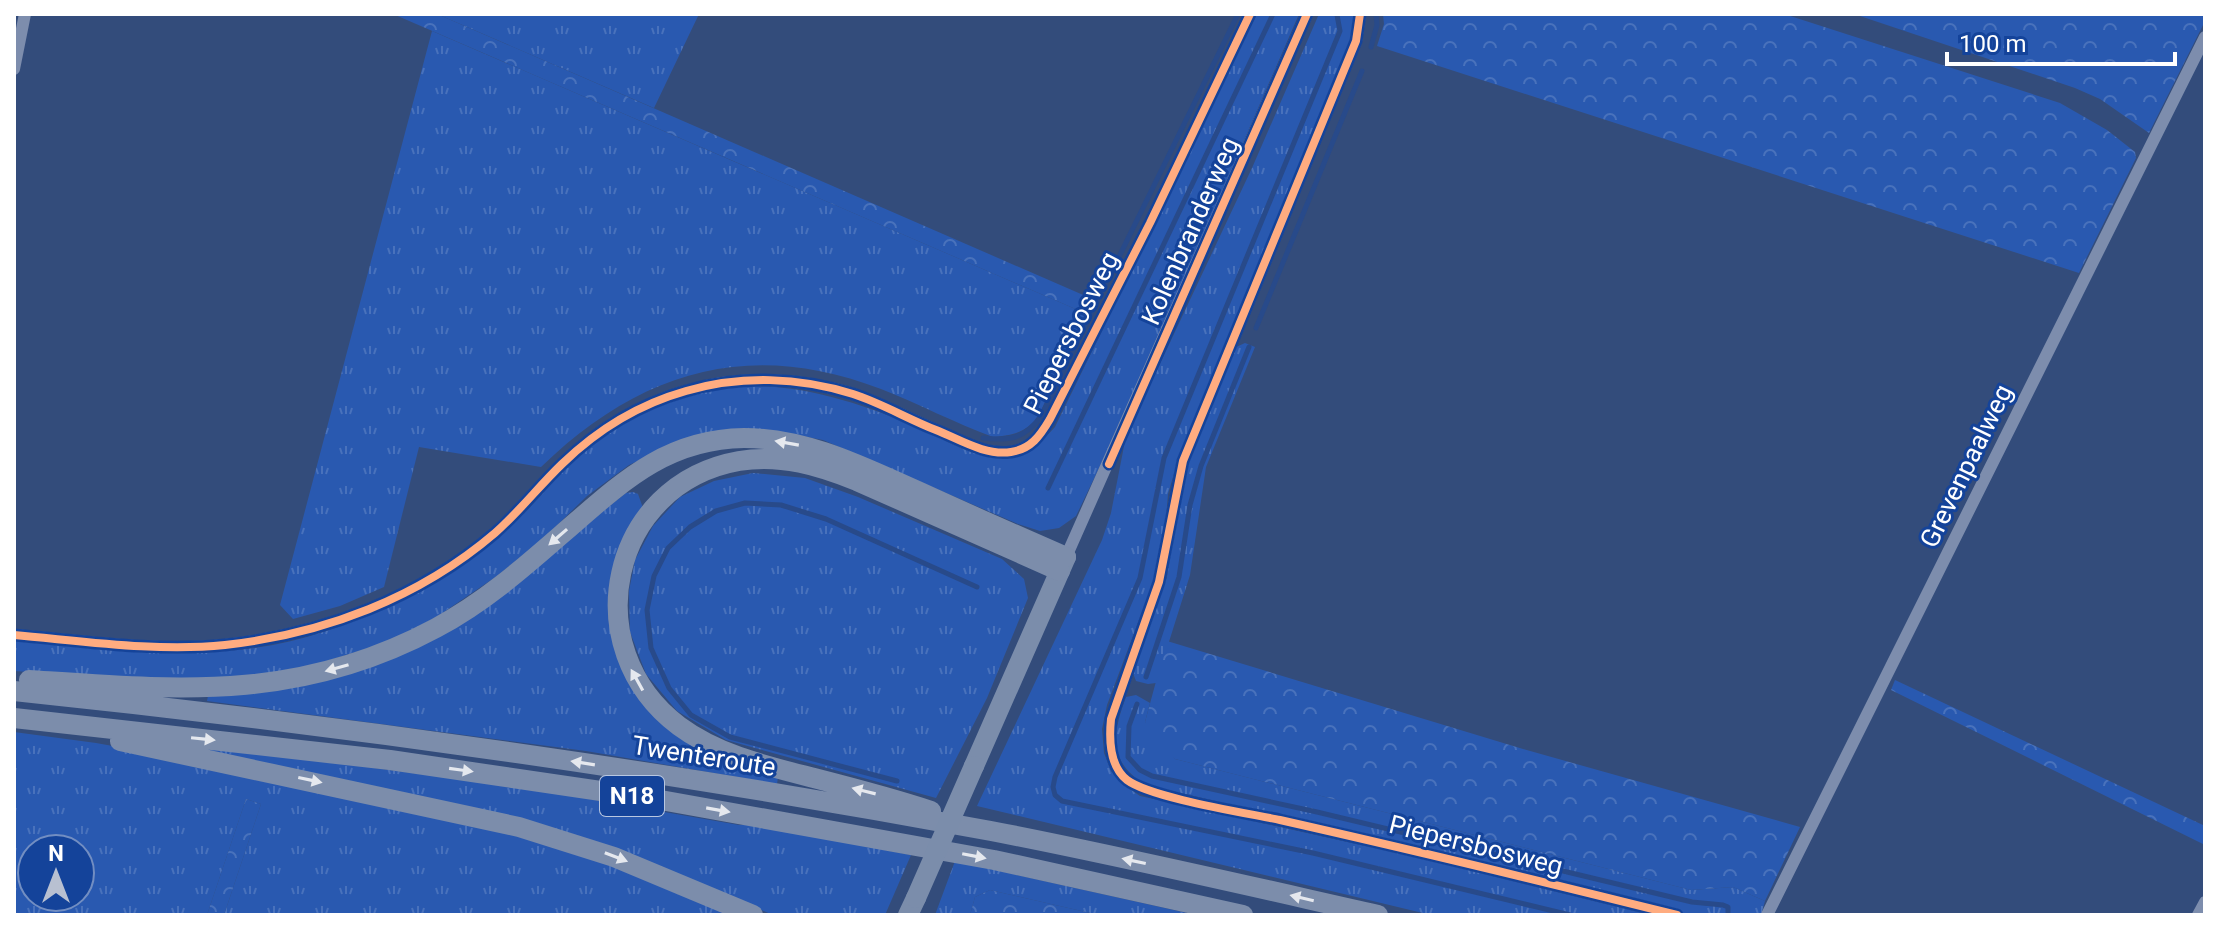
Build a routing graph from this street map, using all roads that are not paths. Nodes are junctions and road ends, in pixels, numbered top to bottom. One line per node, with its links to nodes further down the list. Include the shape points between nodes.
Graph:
1 (25, 14): 6 (street)
2 (1250, 14): 8 (street, Piepersbosweg, via 1050,419 1037,440 1023,449 1009,453 980,448 854,395 813,384 717,383 618,420 563,463 467,556 385,604 341,620 224,645 158,646)
3 (1307, 14): 7 (street, Kolenbranderweg)
4 (1360, 14): 18 (street, Piepersbosweg, via 1356,41 1183,461 1159,582 1111,719 1114,763 1127,780 1170,796)
5 (2205, 37): 19 (street, Grevenpaalweg)
6 (14, 69)
7 (1063, 564): 9 (highway, one-way to 9, via 822,451 768,439 719,440 671,453 642,468 488,596 375,656 296,678 228,688); 12 (highway, N18, one-way to 7, via 900,800 753,762 679,726 645,695 628,663 617,620 621,571 648,515 679,485 719,466 762,459 832,471); 14 (main road, Kolenbranderweg, bridge)
8 (14, 635)
9 (14, 679)
10 (14, 691): 12 (highway, Twenteroute / N18, one-way to 10, via 525,754)
11 (14, 718): 15 (highway, N18, one-way to 15, via 519,827 614,857); 16 (highway, Twenteroute / N18, one-way to 16, via 390,760 655,799 994,860)
12 (991, 832): 17 (highway, Twenteroute / N18, one-way to 12)
13 (2205, 902): 20 (street)
14 (912, 906)
15 (753, 915)
16 (1243, 915)
17 (1378, 915)
18 (1677, 915)
19 (1767, 915)
20 (2198, 915)

